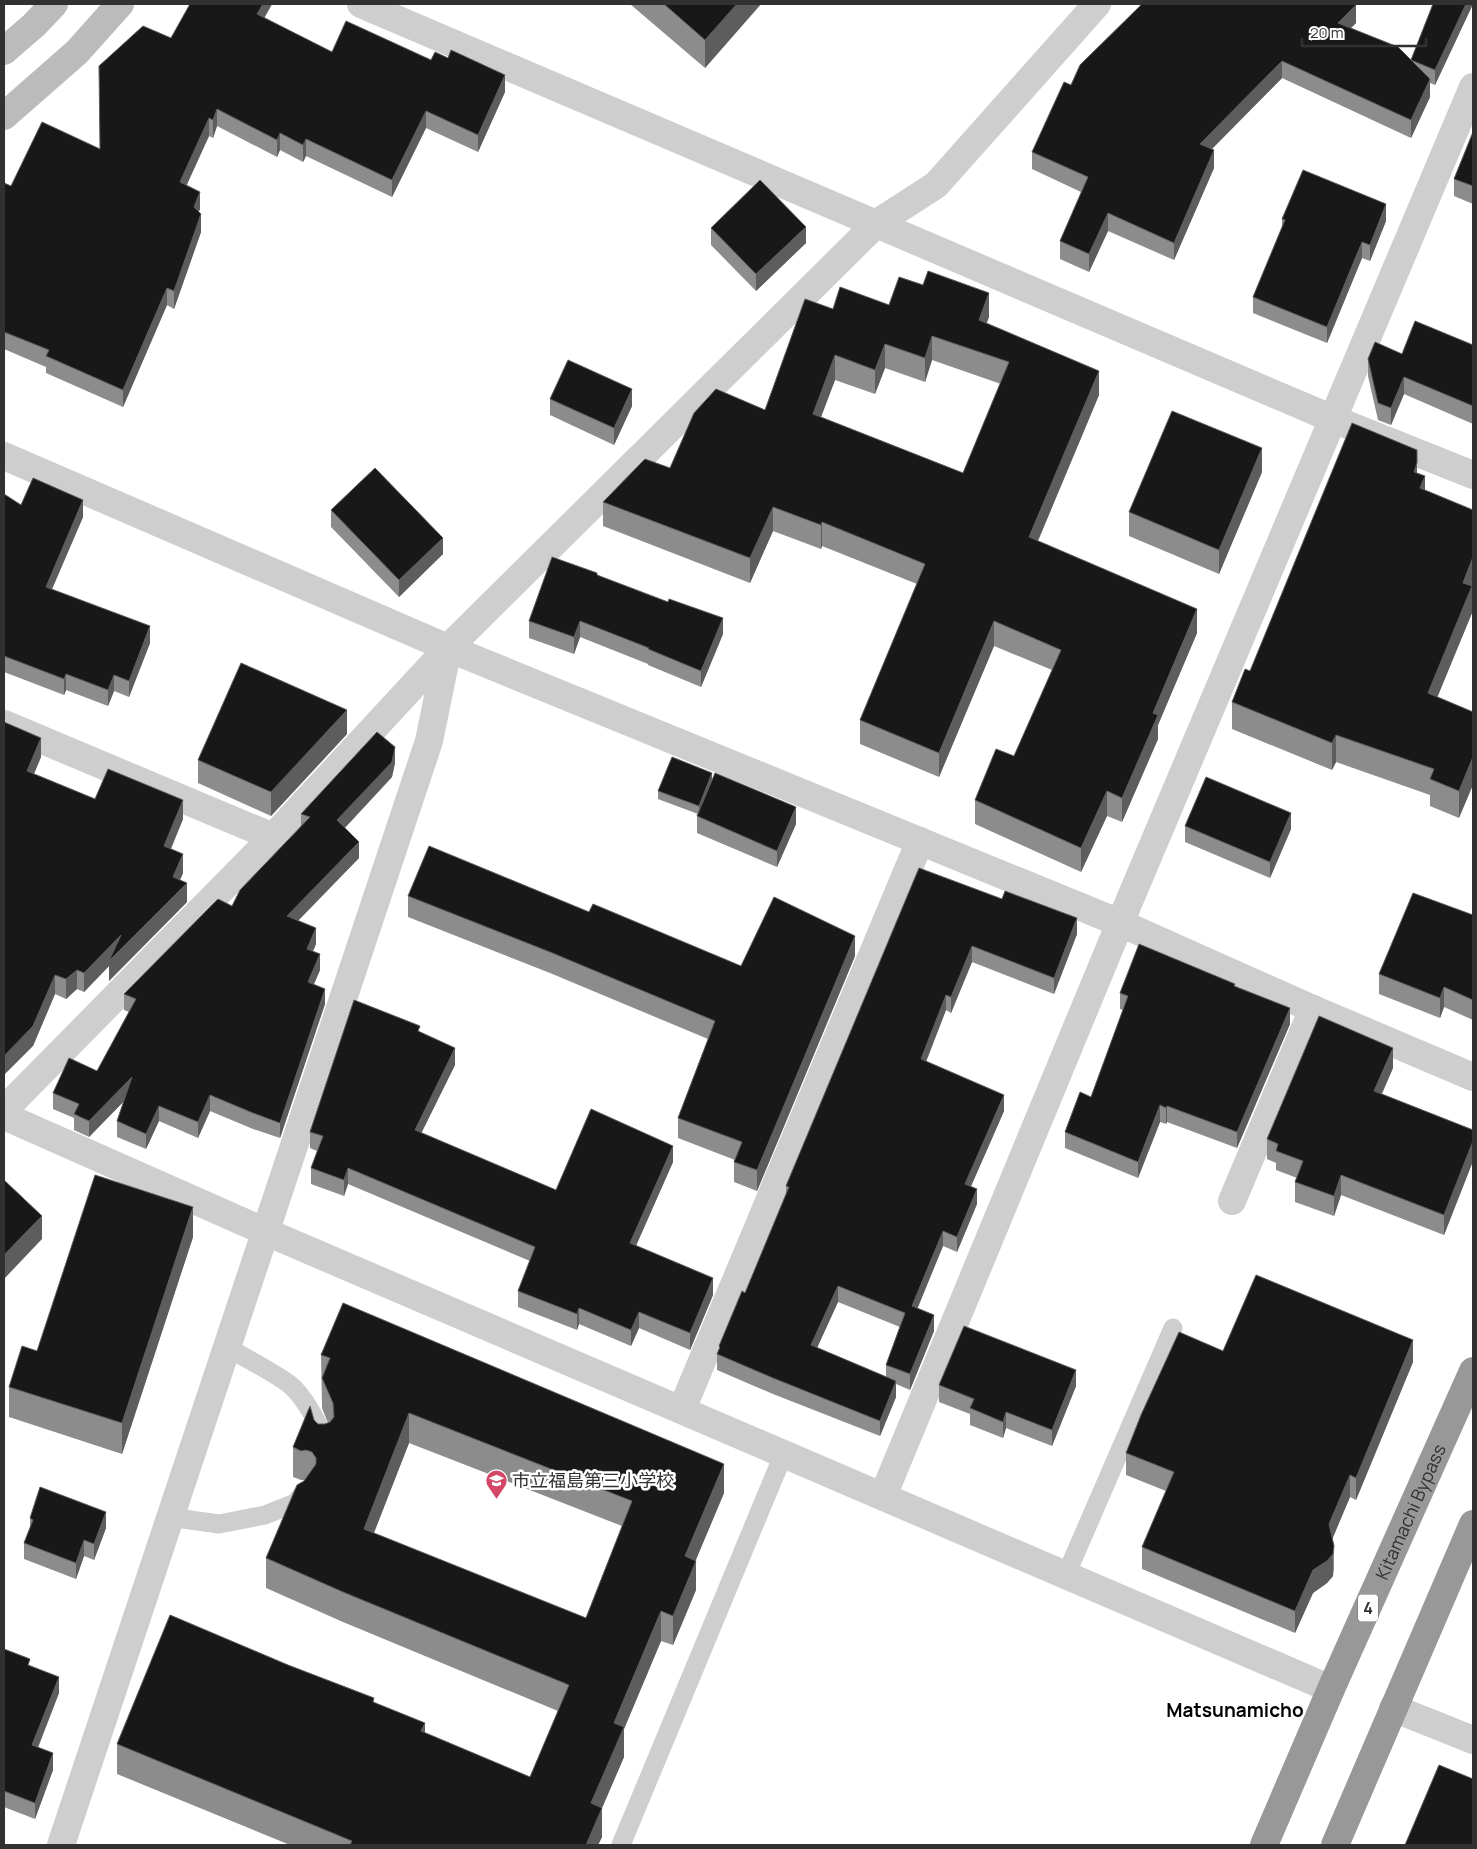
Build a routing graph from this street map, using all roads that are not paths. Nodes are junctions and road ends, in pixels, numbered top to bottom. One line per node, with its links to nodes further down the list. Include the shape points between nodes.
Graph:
1 (54, 4): 5 (street)
2 (120, 4): 7 (street, via 77,52)
3 (361, 4): 8 (street)
4 (1097, 4): 8 (street, via 936,185)
5 (4, 51)
6 (1473, 88): 9 (street)
7 (4, 116)
8 (877, 223): 9 (street); 12 (street)
9 (1333, 419): 11 (street); 16 (street)
10 (4, 456): 12 (street)
11 (1473, 475)
12 (448, 648): 14 (street); 15 (street); 22 (street, via 429,741)
13 (4, 724): 14 (street)
14 (273, 837): 19 (street)
15 (920, 841): 16 (street); 26 (street)
16 (1120, 923): 17 (street); 30 (street)
17 (1313, 1009): 18 (street); 21 (street)
18 (1473, 1077)
19 (4, 1110)
20 (4, 1116): 22 (street)
21 (1232, 1201)
22 (264, 1232): 24 (street); 26 (street)
23 (1174, 1328): 33 (lane)
24 (226, 1346): 27 (lane, via 290,1385 316,1418); 31 (street)
25 (1473, 1371): 34 (highway, Kitamachi Bypass / 4)
26 (682, 1409): 28 (street)
27 (323, 1443)
28 (784, 1453): 30 (street); 38 (lane)
29 (305, 1491): 31 (lane, via 295,1503 265,1515 219,1524)
30 (883, 1496): 33 (street)
31 (169, 1517): 37 (street)
32 (1473, 1524): 35 (highway)
33 (1066, 1575): 34 (street)
34 (1332, 1689): 39 (highway, Kitamachi Bypass / 4)
35 (1393, 1708): 36 (street); 40 (highway)
36 (1473, 1740)
37 (61, 1845)
38 (621, 1845)
39 (1264, 1845)
40 (1335, 1845)

